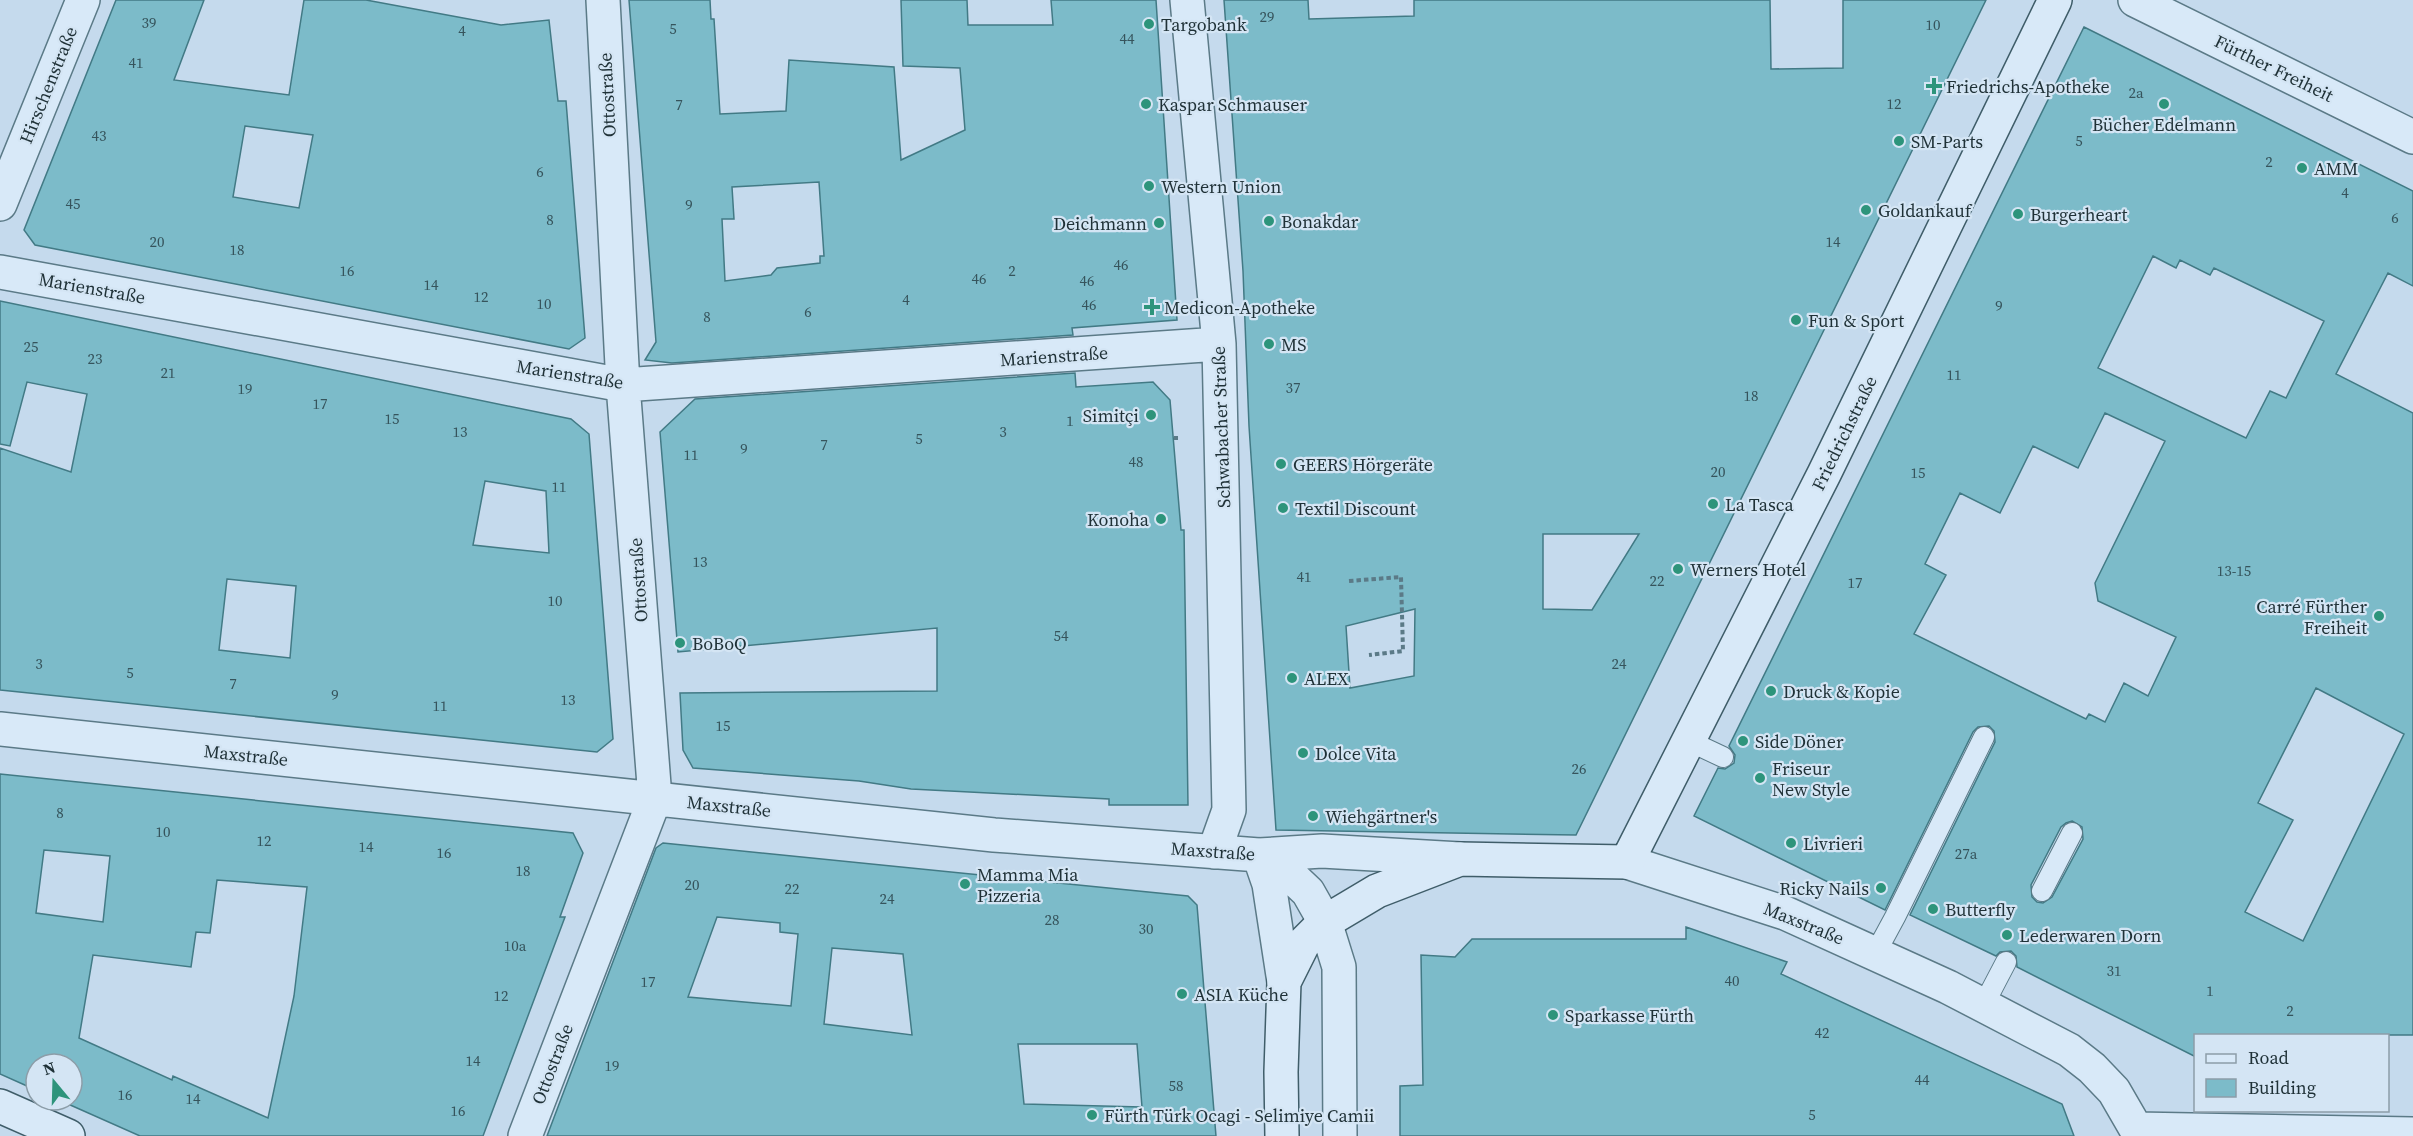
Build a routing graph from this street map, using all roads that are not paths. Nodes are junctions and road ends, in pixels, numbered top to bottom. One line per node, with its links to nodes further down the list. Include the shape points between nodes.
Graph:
1 (83, 0): 7 (street, Hirschenstraße)
2 (603, 0): 10 (street, Ottostraße)
3 (1187, 0): 9 (street, Schwabacher Straße)
4 (2055, 0): 13 (street, Friedrichstraße)
5 (2135, 0): 6 (street, Fürther Freiheit)
6 (2413, 137)
7 (0, 204)
8 (0, 272): 10 (street, Marienstraße)
9 (1219, 344): 10 (street, Marienstraße); 17 (street, Schwabacher Straße, via 1230,810)
10 (622, 385): 15 (street, Ottostraße)
11 (0, 729): 15 (street, Maxstraße)
12 (1983, 737): 23 (lane)
13 (1689, 741): 14 (lane); 20 (street, Friedrichstraße)
14 (1723, 757)
15 (655, 798): 17 (street, Maxstraße, via 994,835); 31 (street, Ottostraße)
16 (2072, 833): 21 (lane)
17 (1214, 852): 18 (street, Maxstraße)
18 (1259, 855): 19 (street, Maxstraße, via 1322,851); 22 (street, via 1308,892); 25 (street, via 1269,884)
19 (1460, 859): 20 (street, Maxstraße); 22 (street, Maxstraße, via 1377,891)
20 (1627, 862): 23 (street, Maxstraße, via 1785,913)
21 (2042, 891)
22 (1325, 922): 25 (street, Maxstraße, via 1303,944); 33 (street, via 1339,967)
23 (1875, 954): 26 (street, Maxstraße)
24 (2006, 962): 26 (lane)
25 (1284, 982): 32 (street)
26 (1983, 1006): 28 (street, Maxstraße, via 2069,1050 2092,1068 2114,1091)
27 (0, 1106): 30 (street)
28 (2134, 1132): 29 (street)
29 (2413, 1134)
30 (68, 1136)
31 (525, 1136)
32 (1282, 1136)
33 (1340, 1136)

